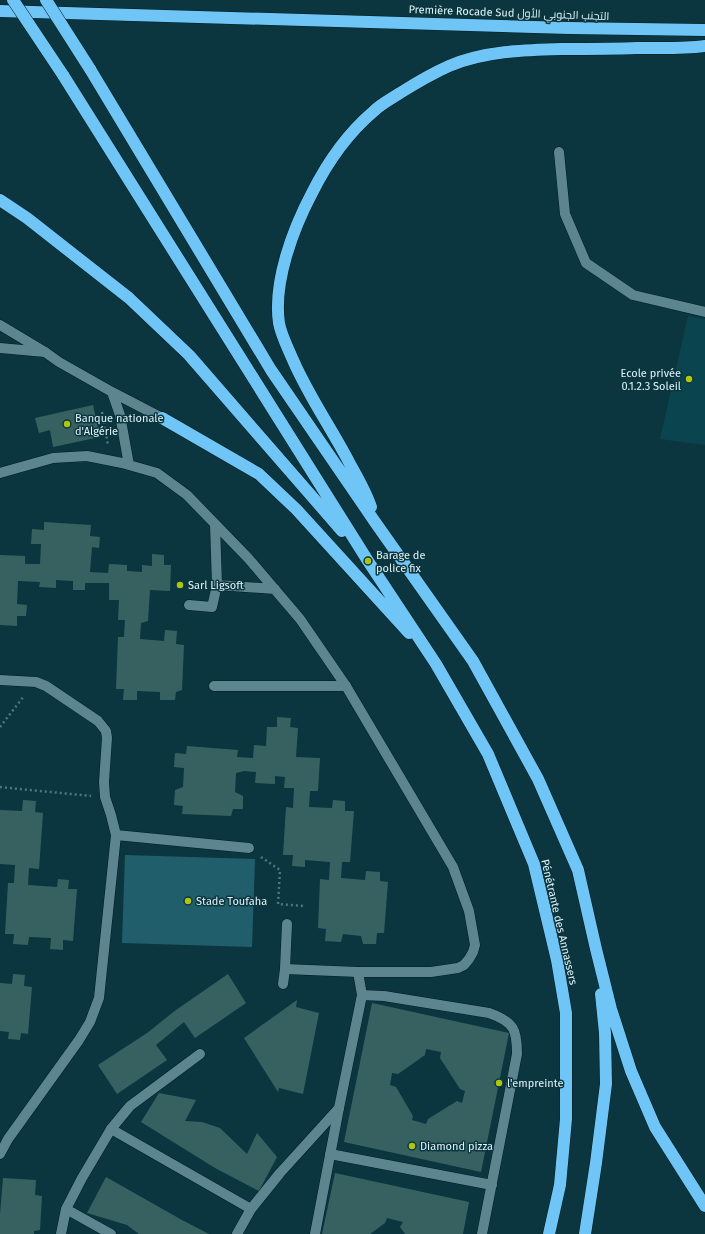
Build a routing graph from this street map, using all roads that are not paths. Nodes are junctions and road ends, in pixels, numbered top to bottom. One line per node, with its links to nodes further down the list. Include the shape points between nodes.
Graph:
1 (13, 0): 18 (highway, bridge, via 63,75)
2 (46, 0): 16 (highway, bridge, via 271,370)
3 (0, 11): 4 (highway, Première Rocade Sud التجنب الجنوبي الأول, via 553,28)
4 (705, 30)
5 (705, 46): 16 (highway, via 506,52 464,61 423,78 374,110 335,154 300,215 290,245 280,291 279,323 300,376 359,481)
6 (559, 152): 8 (street, via 565,214 586,263 634,295)
7 (0, 200): 18 (highway, via 28,218 129,298 189,355)
8 (705, 312)
9 (0, 325): 11 (street)
10 (0, 348): 11 (street)
11 (45, 352): 12 (street)
12 (112, 392): 13 (street); 14 (street, via 120,414)
13 (162, 418): 22 (highway, via 259,474 296,508)
14 (129, 465): 15 (street, via 87,456 53,458); 17 (street, via 157,474 187,495)
15 (0, 474)
16 (375, 522): 29 (highway, via 473,661 538,779 578,870)
17 (215, 524): 19 (street); 20 (street)
18 (368, 561): 22 (highway, Pénétrante des Annassers)
19 (217, 585): 20 (street); 21 (street, via 212,606)
20 (275, 589): 25 (street, via 300,619)
21 (189, 605)
22 (436, 664): 48 (highway, Pénétrante des Annassers, via 488,754 534,864 557,960 566,1013 566,1120 560,1185)
23 (0, 680): 26 (street, via 36,682 46,686 102,725 107,738 105,797)
24 (214, 686): 25 (street)
25 (346, 686): 31 (street, via 453,867 469,911 475,945 469,959 458,968 430,972)
26 (116, 835): 27 (street); 37 (street, via 99,998 90,1022 79,1040)
27 (249, 848)
28 (287, 924): 30 (street)
29 (596, 949): 40 (highway, via 611,1009 634,1078 655,1127); 49 (highway, via 606,1032 606,1084)
30 (285, 969): 31 (street); 32 (street)
31 (358, 972): 33 (street)
32 (283, 984)
33 (362, 995): 35 (street); 39 (street, via 384,996 489,1013 503,1018 512,1026 517,1039 518,1054)
34 (200, 1054): 36 (street, via 130,1106)
35 (339, 1108): 38 (street); 42 (street, via 280,1172)
36 (111, 1130): 41 (street); 42 (street)
37 (0, 1154)
38 (330, 1154): 39 (street); 46 (street)
39 (492, 1186): 47 (street)
40 (705, 1206)
41 (66, 1209): 43 (street); 44 (street)
42 (251, 1209): 45 (street)
43 (61, 1234)
44 (111, 1234)
45 (237, 1234)
46 (315, 1234)
47 (482, 1234)
48 (549, 1234)
49 (585, 1234)

